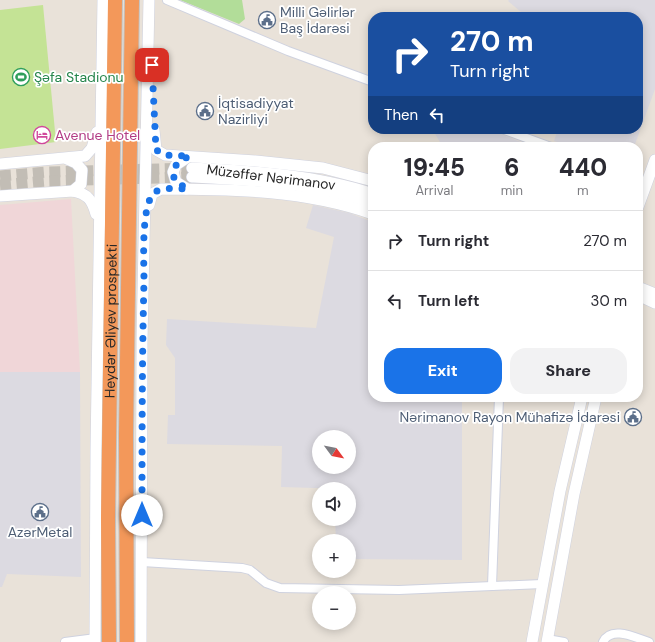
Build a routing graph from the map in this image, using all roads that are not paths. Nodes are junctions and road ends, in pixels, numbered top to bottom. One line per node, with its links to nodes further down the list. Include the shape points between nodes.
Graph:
1 (102, 0): 8 (main road)
2 (115, 0): 40 (highway, Heydər Əliyev prospekti, via 108,518)
3 (132, 0): 41 (highway, Heydər Əliyev prospekti, via 126,435)
4 (149, 0): 6 (main road)
5 (167, 0): 7 (street, via 288,51)
6 (150, 18): 11 (main road, via 155,147 158,153 165,155); 23 (main road)
7 (368, 80)
8 (101, 118): 12 (main road, via 89,153); 24 (main road)
9 (516, 134): 10 (street)
10 (537, 142)
11 (190, 156): 16 (main road, via 323,168); 17 (main road, via 180,160 173,172 176,182)
12 (67, 159): 14 (main road); 18 (main road, via 76,163 82,170 81,184)
13 (655, 160): 15 (main road)
14 (0, 164)
15 (643, 179)
16 (368, 180)
17 (188, 189): 22 (main road, via 253,191 293,196 336,203); 23 (main road, via 155,191 150,198)
18 (73, 191): 20 (main road); 24 (main road, via 90,198)
19 (368, 192): 21 (main road, Müzəffər Nərimanov, via 343,185 251,172 192,172 286,184 339,193)
20 (0, 196)
21 (368, 202)
22 (368, 213)
23 (145, 219): 34 (main road)
24 (99, 224): 37 (main road)
25 (643, 291): 27 (main road)
26 (643, 297): 27 (main road)
27 (654, 300): 28 (main road)
28 (643, 301)
29 (499, 402): 36 (street)
30 (581, 402): 32 (main road)
31 (595, 402): 33 (main road)
32 (560, 491): 33 (main road); 35 (main road)
33 (574, 494): 38 (main road)
34 (142, 562): 36 (street, via 242,568 250,570 266,583 280,588 399,590); 42 (main road)
35 (542, 584): 36 (street); 43 (main road)
36 (492, 586)
37 (96, 640): 39 (street)
38 (547, 641): 44 (street)
39 (65, 642)
40 (109, 642)
41 (127, 642)
42 (141, 642)
43 (532, 642)
44 (564, 642)
45 (603, 642): 46 (street, via 610,634 617,633)
46 (649, 642)

